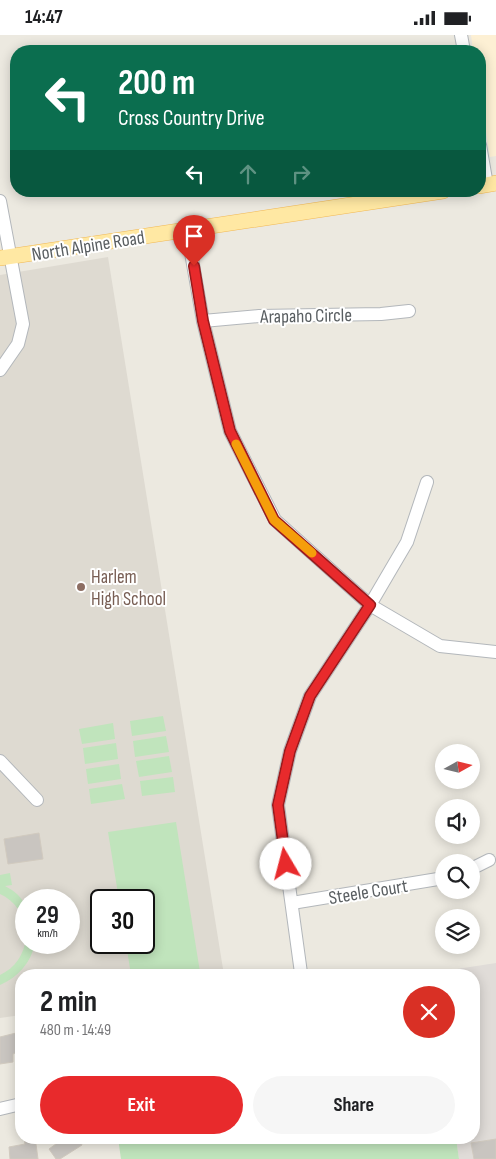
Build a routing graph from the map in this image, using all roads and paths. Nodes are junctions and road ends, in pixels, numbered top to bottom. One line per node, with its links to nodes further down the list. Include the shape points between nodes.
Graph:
1 (403, 197): 3 (main road, North Alpine Road)
2 (0, 201): 4 (street)
3 (187, 229): 4 (main road, North Alpine Road); 6 (street)
4 (5, 257): 7 (street, via 16,281 23,324 18,344)
5 (409, 311): 6 (street, Arapaho Circle)
6 (203, 321): 9 (street, via 230,431 274,520)
7 (0, 370)
8 (427, 482): 9 (street, via 408,542)
9 (370, 605): 10 (street, via 440,646); 16 (street, via 310,696 290,751 278,805)
10 (496, 652)
11 (0, 761): 12 (street)
12 (37, 800)
13 (489, 860): 14 (street)
14 (480, 864)
15 (435, 879): 16 (street, Steele Court)
16 (292, 903): 17 (street)
17 (300, 969)
18 (15, 1105): 19 (street)
19 (0, 1109)

